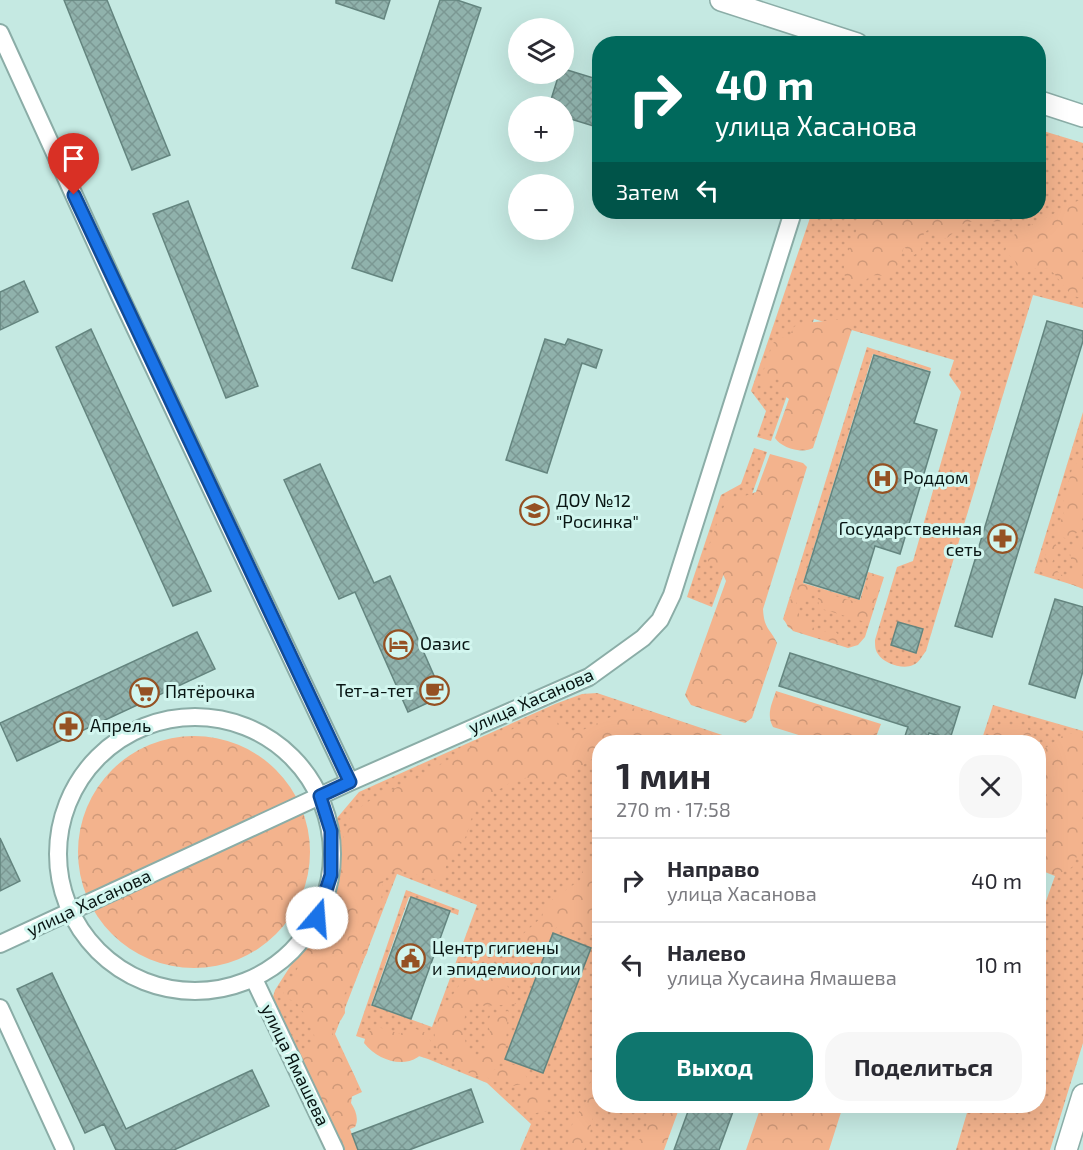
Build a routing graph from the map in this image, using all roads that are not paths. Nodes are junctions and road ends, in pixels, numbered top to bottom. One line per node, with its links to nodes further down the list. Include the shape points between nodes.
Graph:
1 (721, 0): 3 (street)
2 (0, 33): 7 (street)
3 (832, 36)
4 (1046, 104): 5 (street)
5 (1083, 116)
6 (792, 219): 7 (street, улица Хасанова, via 672,595 655,626 589,677)
7 (350, 782): 8 (street, улица Хасанова)
8 (320, 796): 9 (street, улица Хасанова); 9 (street, via 287,752 248,727 202,716 156,721 114,741 81,775 60,817 57,875); 11 (street, via 331,831 331,875 317,918 291,954)
9 (70, 912): 10 (street, улица Хасанова); 11 (street, via 91,942 130,973 166,988 211,992)
10 (0, 944)
11 (254, 979): 15 (street, улица Ямашева)
12 (0, 1008): 14 (street)
13 (1083, 1095): 16 (street)
14 (65, 1150)
15 (335, 1150)
16 (1066, 1150)

